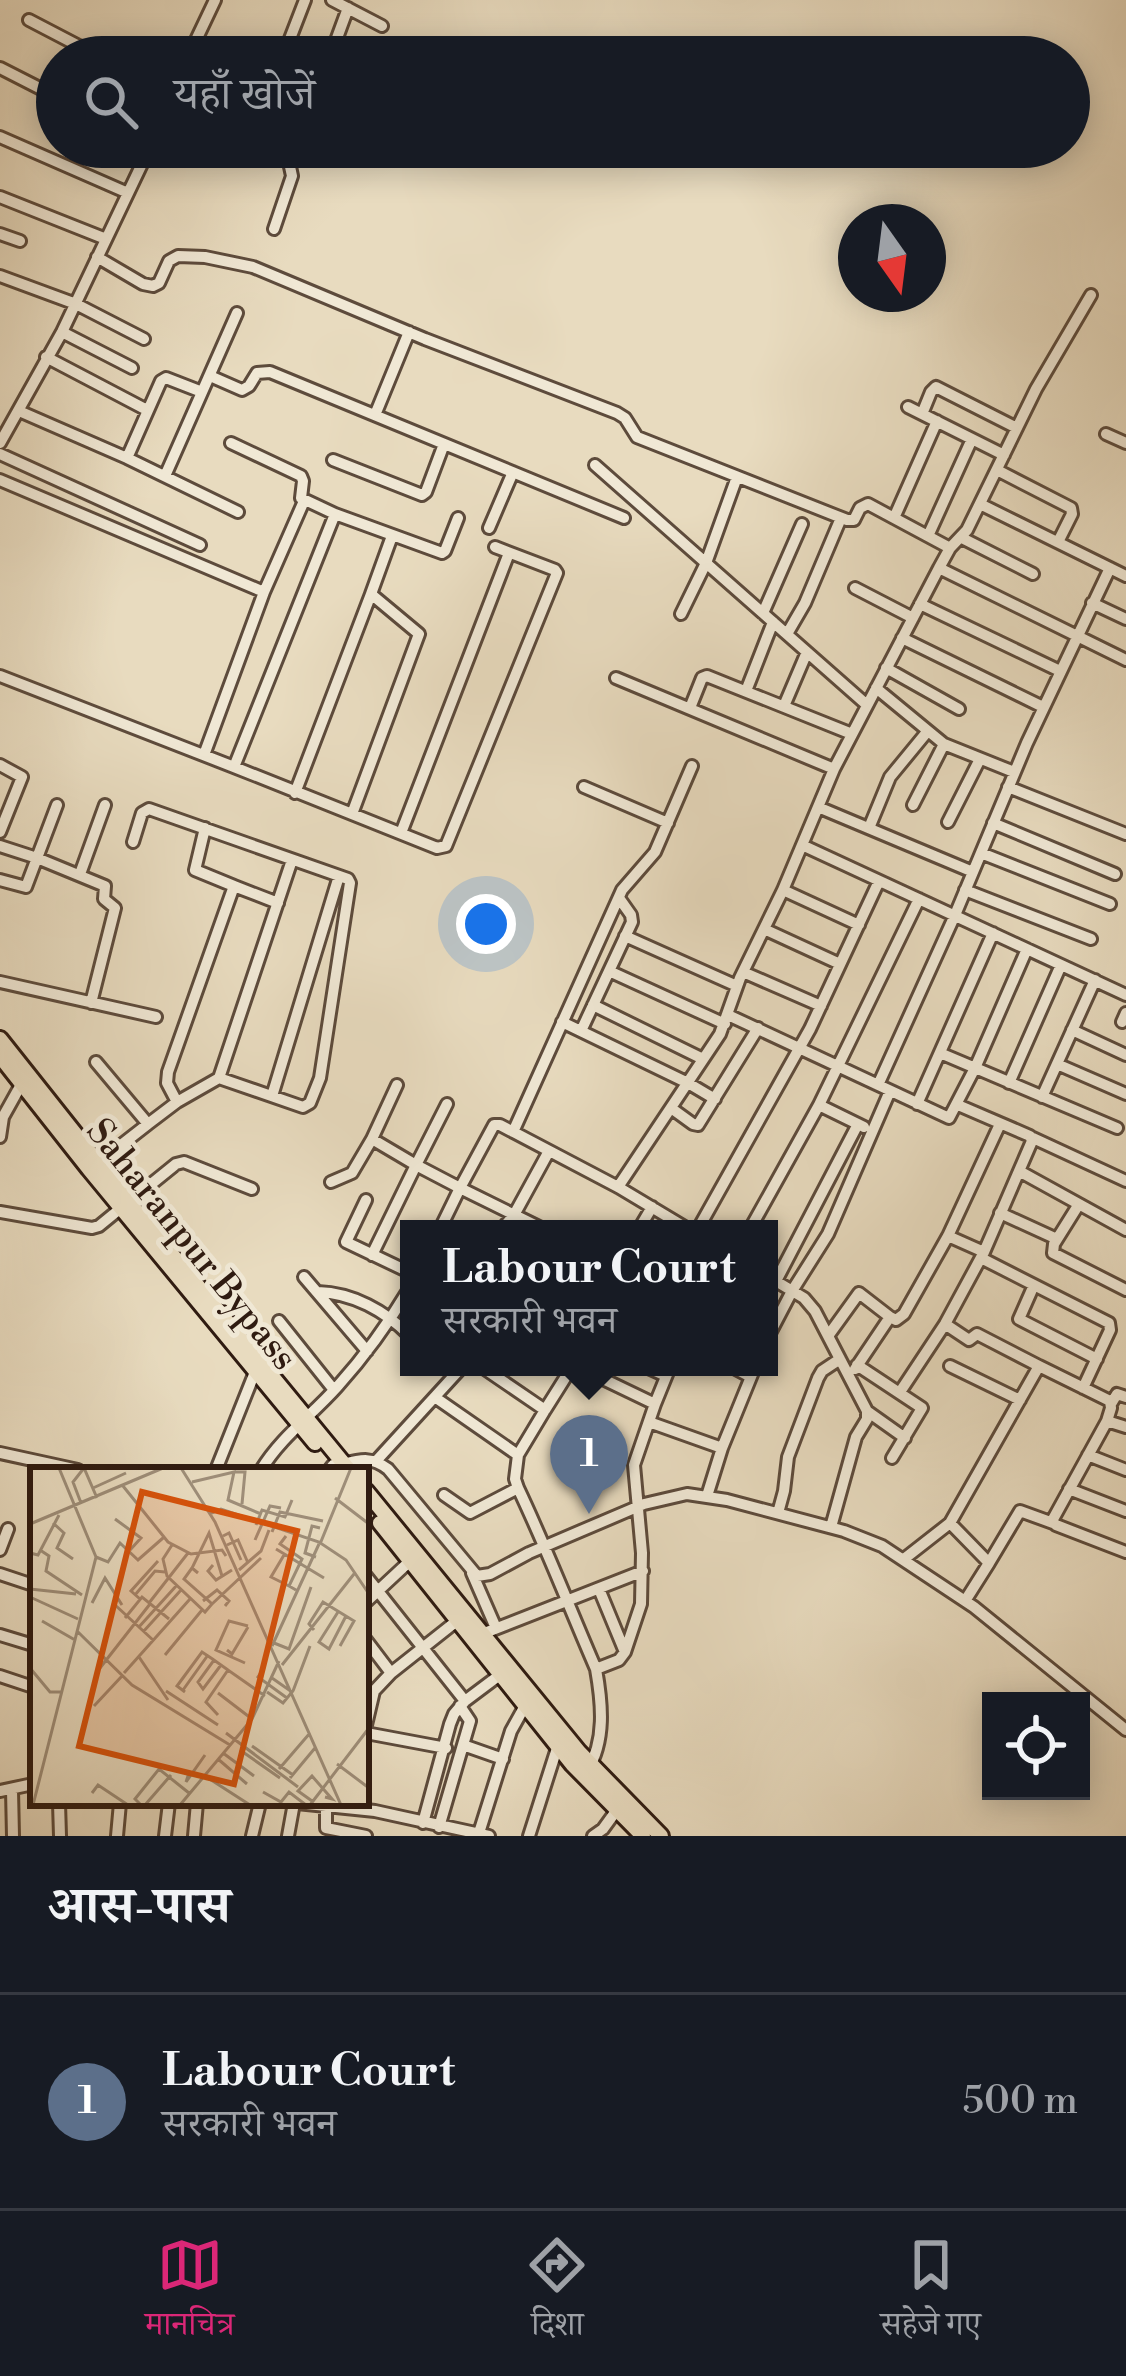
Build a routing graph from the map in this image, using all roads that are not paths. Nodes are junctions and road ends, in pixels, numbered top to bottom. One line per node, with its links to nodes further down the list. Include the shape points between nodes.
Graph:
1 (196, 0): 4 (street)
2 (305, 0): 10 (street)
3 (332, 0): 5 (street)
4 (212, 2): 9 (street)
5 (348, 8): 7 (street); 11 (street)
6 (29, 20): 8 (street)
7 (382, 26)
8 (60, 36)
9 (197, 36)
10 (292, 36)
11 (338, 36)
12 (0, 68): 13 (street)
13 (36, 86)
14 (0, 137): 15 (street)
15 (36, 153)
16 (71, 168): 19 (street)
17 (140, 168): 19 (street)
18 (290, 168): 21 (street)
19 (128, 193): 23 (street)
20 (0, 197): 23 (street)
21 (274, 229)
22 (0, 234): 24 (street)
23 (106, 239): 25 (street)
24 (20, 241)
25 (97, 257): 28 (street); 31 (street, via 153,286 178,256 253,267)
26 (0, 276): 28 (street)
27 (1091, 295): 44 (street)
28 (76, 304): 30 (street); 32 (street)
29 (237, 313): 35 (street)
30 (62, 332): 33 (street); 34 (street)
31 (409, 332): 41 (street); 59 (street, via 617,413 637,436)
32 (144, 339)
33 (46, 357): 38 (street); 42 (street)
34 (132, 368)
35 (210, 376): 36 (street); 41 (street, via 242,390 267,371)
36 (202, 392): 38 (street, via 164,379); 58 (street)
37 (908, 407): 40 (street)
38 (147, 410): 53 (street)
39 (0, 414): 42 (street)
40 (922, 414): 43 (street); 44 (street, via 936,387)
41 (375, 415): 50 (street)
42 (16, 416): 49 (street); 53 (street)
43 (937, 421): 46 (street); 68 (street)
44 (1017, 428): 52 (street)
45 (1106, 434): 48 (street)
46 (972, 439): 52 (street); 72 (street)
47 (231, 442): 61 (street, via 302,477)
48 (1126, 442)
49 (0, 443)
50 (444, 444): 54 (street, via 422,495); 57 (street)
51 (0, 454): 75 (street)
52 (1004, 454): 56 (street)
53 (127, 458): 58 (street)
54 (333, 460)
55 (595, 465): 79 (street)
56 (997, 470): 62 (street); 74 (street, via 1071,508)
57 (513, 472): 66 (street); 70 (street)
58 (165, 476): 63 (street)
59 (737, 476): 67 (street); 79 (street)
60 (0, 481): 85 (street)
61 (304, 501): 64 (street); 85 (street)
62 (980, 504): 73 (street); 74 (street)
63 (238, 512)
64 (334, 514): 71 (street); 118 (street)
65 (458, 518): 71 (street, via 442,553)
66 (623, 518)
67 (841, 518): 68 (street, via 854,520 865,504); 93 (street)
68 (894, 518): 72 (street)
69 (802, 524): 90 (street)
70 (489, 528)
71 (392, 536): 86 (street)
72 (928, 536): 77 (street)
73 (962, 538): 77 (street); 82 (street)
74 (1058, 542): 81 (street)
75 (200, 545)
76 (495, 547): 78 (street)
77 (950, 548): 80 (street)
78 (509, 553): 135 (street); 135 (street, via 555,570 556,578 446,846)
79 (706, 563): 89 (street); 90 (street)
80 (939, 568): 88 (street); 94 (street)
81 (1110, 568): 83 (street); 87 (street)
82 (1033, 574)
83 (1126, 576)
84 (855, 588): 91 (street)
85 (264, 592): 113 (street)
86 (371, 594): 123 (street); 128 (street, via 419,634)
87 (1092, 602): 92 (street); 94 (street)
88 (920, 604): 91 (street); 99 (street)
89 (682, 614)
90 (768, 618): 93 (street); 103 (street)
91 (913, 618): 95 (street)
92 (1126, 620)
93 (787, 634): 96 (street)
94 (1076, 637): 97 (street); 99 (street)
95 (902, 638): 98 (street); 106 (street)
96 (807, 652): 104 (street); 105 (street)
97 (1126, 660)
98 (886, 668): 102 (street); 108 (street)
99 (1060, 671): 106 (street)
100 (0, 676): 113 (street)
101 (616, 678): 107 (street)
102 (876, 688): 104 (street); 109 (street)
103 (746, 691): 105 (street); 107 (street, via 704,676)
104 (867, 705): 110 (street)
105 (784, 706): 110 (street)
106 (1043, 707): 120 (street)
107 (690, 708): 119 (street)
108 (959, 709)
109 (927, 732): 111 (street); 112 (street)
110 (852, 734): 119 (street)
111 (944, 744): 114 (street); 115 (street)
112 (914, 748): 115 (street); 133 (street, via 890,777)
113 (204, 755): 118 (street)
114 (980, 759): 120 (street); 129 (street)
115 (935, 762): 126 (street)
116 (0, 765): 134 (street, via 22,777)
117 (692, 766): 130 (street)
118 (234, 767): 123 (street)
119 (834, 769): 127 (street)
120 (1015, 772): 122 (street)
121 (584, 787): 130 (street)
122 (1008, 787): 131 (street); 136 (street)
123 (295, 793): 128 (street)
124 (57, 805): 141 (street)
125 (105, 805): 144 (street)
126 (913, 805)
127 (818, 807): 133 (street); 138 (street)
128 (352, 814): 135 (street)
129 (949, 822)
130 (668, 823): 152 (street)
131 (993, 824): 140 (street); 145 (street)
132 (205, 827): 137 (street, via 148,809); 142 (street); 149 (street, via 195,870)
133 (869, 828): 143 (street)
134 (0, 832)
135 (401, 833)
136 (1126, 834)
137 (133, 842)
138 (802, 845): 148 (street); 150 (street)
139 (0, 846): 141 (street)
140 (981, 853): 143 (street); 155 (street)
141 (37, 858): 144 (street); 147 (street, via 26,887)
142 (292, 860): 146 (street); 154 (street)
143 (973, 872): 151 (street)
144 (80, 874): 171 (street, via 105,886 104,899 115,908)
145 (1115, 874)
146 (339, 876): 199 (street); 199 (street, via 351,892 320,1078 307,1106)
147 (0, 880)
148 (879, 880): 153 (street); 157 (street)
149 (234, 886): 154 (street); 202 (street, via 168,1072)
150 (783, 890): 157 (street); 158 (street)
151 (965, 890): 156 (street); 161 (street)
152 (619, 898): 160 (street, via 632,919); 176 (street)
153 (919, 899): 156 (street); 188 (street)
154 (278, 903): 191 (street)
155 (1110, 904)
156 (955, 916): 159 (street); 196 (street)
157 (859, 925): 163 (street)
158 (764, 929): 163 (street); 166 (street)
159 (993, 933): 162 (street); 182 (street)
160 (625, 936): 165 (street); 169 (street)
161 (1091, 939)
162 (1027, 949): 164 (street); 190 (street)
163 (840, 964): 173 (street)
164 (1061, 965): 167 (street); 194 (street)
165 (609, 971): 172 (street); 175 (street)
166 (743, 972): 169 (street); 173 (street)
167 (1095, 980): 170 (street); 178 (street)
168 (0, 982): 171 (street)
169 (737, 986): 175 (street)
170 (1126, 994)
171 (91, 1003): 174 (street)
172 (593, 1005): 179 (street); 183 (street)
173 (821, 1006): 181 (street)
174 (156, 1017)
175 (727, 1019): 177 (street); 183 (street)
176 (562, 1022): 179 (street); 213 (street)
177 (758, 1028): 181 (street); 189 (street)
178 (1072, 1030): 184 (street); 187 (street)
179 (581, 1031): 193 (street)
180 (0, 1039): 218 (main road)
181 (800, 1047): 188 (street); 239 (street)
182 (940, 1053): 190 (street); 204 (street)
183 (706, 1054): 189 (street); 193 (street)
184 (1126, 1055)
185 (0, 1056): 192 (main road, Saharanpur Bypass)
186 (96, 1062): 208 (street)
187 (1057, 1064): 198 (street); 200 (street)
188 (838, 1066): 196 (street); 205 (street)
189 (734, 1067): 201 (street)
190 (975, 1068): 194 (street); 206 (street)
191 (219, 1078): 199 (street); 202 (street)
192 (22, 1083): 214 (street); 223 (main road, Saharanpur Bypass)
193 (688, 1083): 201 (street); 207 (street)
194 (1010, 1083): 200 (street)
195 (397, 1085): 215 (street)
196 (878, 1085): 197 (street)
197 (890, 1091): 204 (street); 212 (street)
198 (1126, 1094)
199 (272, 1096)
200 (1042, 1097): 211 (street)
201 (715, 1100): 207 (street, via 698,1124)
202 (177, 1102): 208 (street)
203 (447, 1104): 219 (street)
204 (917, 1104): 206 (street, via 949,1118)
205 (819, 1105): 209 (street); 240 (street)
206 (958, 1105): 210 (street)
207 (671, 1108): 224 (street)
208 (148, 1124): 218 (street)
209 (858, 1124): 212 (street); 247 (street)
210 (1000, 1124): 216 (street); 242 (street)
211 (1117, 1128)
212 (872, 1131): 252 (street, via 835,1220)
213 (513, 1132): 217 (street); 225 (street, via 492,1126)
214 (0, 1137)
215 (372, 1138): 219 (street); 222 (street, via 352,1173)
216 (1033, 1138): 220 (street); 221 (street)
217 (549, 1151): 224 (street); 233 (street)
218 (98, 1163): 223 (main road)
219 (416, 1165): 225 (street); 244 (street)
220 (1019, 1171): 228 (street); 232 (street)
221 (1126, 1181)
222 (331, 1182)
223 (108, 1184): 229 (main road, Saharanpur Bypass)
224 (618, 1187): 230 (street)
225 (460, 1188): 233 (street); 234 (street)
226 (252, 1189): 229 (street, via 184,1162)
227 (366, 1200): 244 (street, via 346,1240)
228 (1079, 1204): 241 (street); 243 (street)
229 (125, 1205): 231 (street, via 92,1228); 268 (main road, Saharanpur Bypass); 287 (main road)
230 (652, 1207): 237 (street); 238 (street)
231 (0, 1212)
232 (1000, 1213): 243 (street); 245 (street)
233 (514, 1215): 235 (street); 236 (street)
234 (444, 1220)
235 (510, 1220)
236 (524, 1220)
237 (644, 1220)
238 (672, 1220)
239 (703, 1220)
240 (755, 1220)
241 (1126, 1230)
242 (948, 1236): 245 (street); 256 (street, via 904,1314)
243 (1057, 1239): 251 (street, via 1053,1253)
244 (372, 1255): 246 (street)
245 (982, 1255): 250 (street); 259 (street)
246 (400, 1268)
247 (778, 1268)
248 (304, 1277): 253 (street)
249 (778, 1283): 252 (street)
250 (1034, 1285): 264 (street, via 1109,1323); 264 (street, via 1020,1321)
251 (1126, 1290)
252 (792, 1291): 255 (street); 261 (street)
253 (318, 1292): 257 (street); 262 (street)
254 (400, 1304): 257 (street)
255 (778, 1317)
256 (890, 1317): 261 (street, via 856,1294); 267 (street)
257 (392, 1318): 260 (street); 262 (street)
258 (279, 1321): 278 (street)
259 (944, 1324): 266 (street, via 965,1340 977,1334); 279 (street)
260 (400, 1326)
261 (828, 1336): 263 (street)
262 (367, 1351): 278 (street)
263 (840, 1359): 267 (street); 312 (street, via 815,1386 788,1457)
264 (1096, 1359): 277 (street)
265 (950, 1366): 282 (street)
266 (1039, 1366): 277 (street); 282 (street)
267 (854, 1371): 279 (street); 286 (street)
268 (255, 1372): 287 (main road, Saharanpur Bypass); 299 (street)
269 (454, 1376): 281 (street)
270 (495, 1376): 285 (street)
271 (569, 1376): 285 (street)
272 (596, 1376): 276 (street)
273 (609, 1376): 276 (street)
274 (666, 1376): 283 (street)
275 (751, 1376): 292 (street)
276 (607, 1381): 283 (street)
277 (1083, 1388): 284 (street)
278 (334, 1390): 287 (street)
279 (900, 1392): 291 (street, via 922,1408)
280 (1125, 1393): 284 (street)
281 (436, 1398): 294 (street); 297 (street)
282 (1020, 1400): 313 (street)
283 (655, 1404): 289 (street)
284 (1111, 1404): 288 (street)
285 (545, 1410): 294 (street)
286 (867, 1411): 291 (street); 315 (street)
287 (302, 1420): 300 (street); 301 (main road, Saharanpur Bypass)
288 (1107, 1421): 290 (street); 295 (street)
289 (649, 1422): 292 (street); 309 (street, via 634,1460)
290 (1126, 1427)
291 (905, 1438): 296 (street)
292 (722, 1448): 308 (street)
293 (0, 1454): 298 (street)
294 (518, 1455): 304 (street)
295 (1088, 1455): 303 (street); 305 (street)
296 (892, 1458)
297 (376, 1460): 302 (street); 324 (street)
298 (63, 1467)
299 (217, 1467)
300 (263, 1467)
301 (338, 1467)
302 (342, 1467)
303 (1126, 1470)
304 (518, 1488): 307 (street, via 467,1513); 317 (street)
305 (1069, 1490): 311 (street); 314 (street)
306 (369, 1494): 334 (main road)
307 (444, 1495)
308 (707, 1496): 309 (street); 312 (street)
309 (636, 1508): 317 (street); 323 (street)
310 (369, 1510): 321 (main road)
311 (1126, 1511)
312 (778, 1514): 315 (street)
313 (950, 1523): 320 (street); 322 (street)
314 (1053, 1523): 319 (street); 322 (street, via 1020,1511)
315 (831, 1527): 320 (street)
316 (8, 1529): 318 (street)
317 (546, 1546): 324 (street, via 490,1574); 331 (street)
318 (0, 1550)
319 (1126, 1552)
320 (904, 1559): 332 (street)
321 (410, 1561): 329 (street); 333 (main road)
322 (989, 1564): 332 (street)
323 (643, 1571): 328 (street); 339 (street)
324 (472, 1573): 334 (street)
325 (0, 1574): 327 (street)
326 (369, 1580): 329 (street)
327 (30, 1584)
328 (599, 1589): 331 (street); 339 (street)
329 (379, 1592): 330 (street); 338 (street)
330 (369, 1600)
331 (566, 1601): 334 (street); 340 (street)
332 (965, 1601): 349 (street)
333 (458, 1620): 338 (street); 342 (main road)
334 (489, 1631): 350 (main road)
335 (0, 1635): 336 (street)
336 (30, 1644)
337 (369, 1644): 341 (street)
338 (423, 1648): 341 (street); 345 (street)
339 (625, 1652): 340 (street)
340 (596, 1669): 354 (street, via 599,1742)
341 (391, 1673): 347 (street, via 374,1691)
342 (501, 1674): 345 (street); 346 (main road)
343 (0, 1676): 344 (street)
344 (30, 1686)
345 (463, 1704): 351 (street); 352 (street, via 470,1720)
346 (526, 1704): 350 (main road); 353 (street)
347 (369, 1713)
348 (369, 1723): 351 (street)
349 (1126, 1730)
350 (560, 1739): 354 (main road); 378 (street)
351 (444, 1747): 352 (street); 365 (street)
352 (462, 1749): 353 (street); 366 (street)
353 (503, 1759): 368 (street)
354 (587, 1770): 356 (main road)
355 (6, 1790): 369 (street)
356 (621, 1804): 379 (street); 380 (main road); 381 (main road)
357 (59, 1806): 370 (street)
358 (120, 1806): 371 (street)
359 (169, 1806): 372 (street)
360 (197, 1806): 373 (street)
361 (259, 1806): 374 (street)
362 (295, 1806): 375 (street)
363 (318, 1806): 376 (street, via 326,1828)
364 (359, 1806): 365 (street)
365 (417, 1822): 366 (street); 377 (street)
366 (439, 1827): 367 (street)
367 (462, 1834): 368 (street)
368 (484, 1835)
369 (13, 1836)
370 (61, 1836)
371 (117, 1836)
372 (165, 1836)
373 (194, 1836)
374 (252, 1836)
375 (288, 1836)
376 (366, 1836)
377 (407, 1836)
378 (529, 1836)
379 (593, 1836)
380 (643, 1836)
381 (661, 1836)

